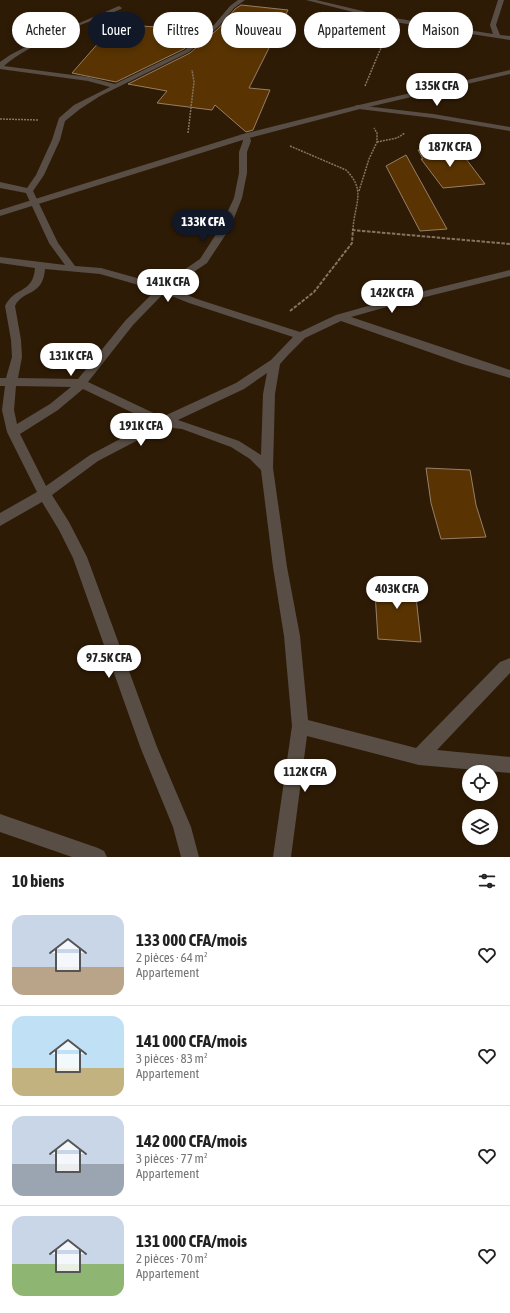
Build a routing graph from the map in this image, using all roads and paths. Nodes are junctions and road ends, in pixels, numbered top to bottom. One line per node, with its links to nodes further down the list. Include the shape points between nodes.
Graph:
1 (242, 0): 13 (street, via 187,50 172,60)
2 (309, 0): 5 (street)
3 (500, 0): 8 (street, via 493,25)
4 (120, 8): 10 (street, via 67,28 18,53)
5 (408, 23)
6 (408, 24): 14 (path, via 394,28 380,50 368,76)
7 (473, 33): 8 (street)
8 (496, 36): 9 (street)
9 (510, 38)
10 (0, 67): 13 (street, via 88,79)
11 (191, 67): 21 (path, via 194,82)
12 (510, 72): 14 (street)
13 (115, 86): 16 (street, via 77,107)
14 (359, 107): 18 (street); 19 (street)
15 (0, 119): 16 (path)
16 (62, 120): 23 (street, via 40,175)
17 (374, 126): 24 (path, via 377,142)
18 (510, 129)
19 (246, 136): 21 (street); 33 (street, via 241,183 236,204 225,228 204,261)
20 (288, 145): 24 (path, via 346,170 353,177)
21 (185, 155): 25 (street)
22 (0, 185): 23 (street)
23 (29, 191): 25 (street)
24 (359, 191): 27 (path)
25 (35, 201): 26 (street); 31 (street, via 54,243)
26 (0, 213)
27 (352, 230): 28 (path); 35 (path, via 352,243 314,292 302,303)
28 (510, 244)
29 (0, 260): 30 (street)
30 (40, 266): 31 (street); 39 (street, via 39,280 35,286 15,298 10,306 17,357)
31 (72, 268): 33 (street, via 101,271)
32 (510, 273): 34 (street)
33 (163, 289): 35 (street); 40 (street, via 129,323)
34 (340, 317): 36 (street); 38 (street, via 479,366)
35 (267, 325): 36 (street)
36 (301, 336): 37 (street)
37 (275, 363): 41 (street, via 240,386); 43 (street, via 268,394)
38 (510, 374)
39 (5, 382): 40 (street); 42 (street)
40 (81, 383): 41 (street); 42 (street, via 54,406)
41 (162, 422): 43 (street, via 183,425 235,444); 44 (street, via 94,458)
42 (13, 432): 44 (street)
43 (267, 468): 47 (street, via 292,636)
44 (44, 494): 45 (street); 52 (street, via 80,557 149,749 182,827)
45 (0, 520)
46 (510, 665): 48 (street, via 504,667)
47 (300, 726): 48 (street); 53 (street)
48 (419, 757): 49 (street)
49 (510, 765)
50 (0, 823): 51 (street)
51 (98, 857)
52 (190, 857)
53 (282, 857)

